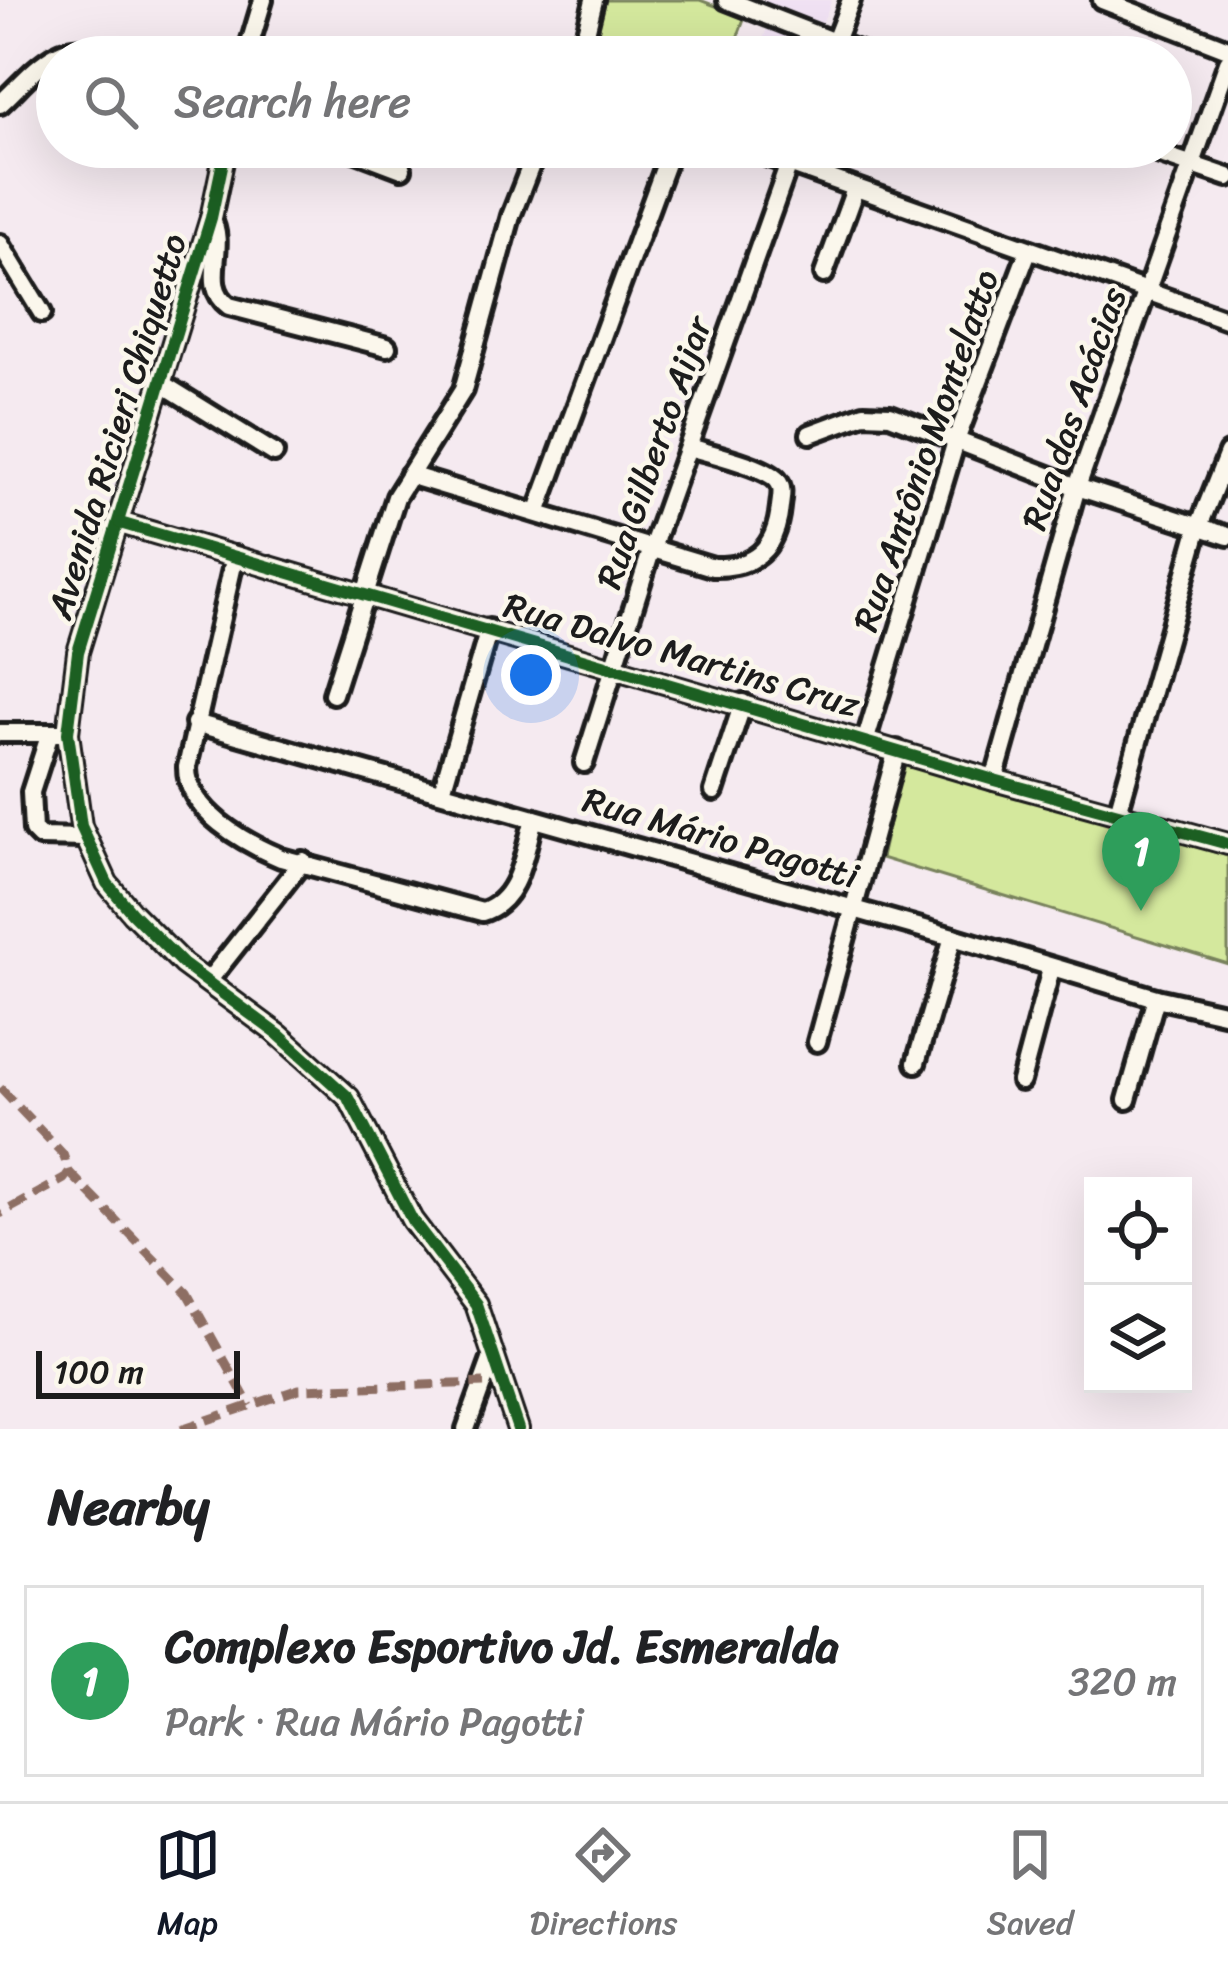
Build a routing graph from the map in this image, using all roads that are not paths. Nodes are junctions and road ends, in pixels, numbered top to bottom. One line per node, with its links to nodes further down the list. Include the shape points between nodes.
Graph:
1 (263, 0): 6 (street)
2 (594, 0): 7 (street)
3 (727, 0): 8 (street)
4 (851, 0): 9 (street)
5 (1102, 0): 10 (street)
6 (252, 36)
7 (585, 36)
8 (800, 36)
9 (837, 36)
10 (1228, 49)
11 (1228, 62): 14 (street, Rua das Acácias)
12 (36, 72): 13 (street)
13 (0, 104)
14 (1194, 165): 20 (street); 26 (street, Rua das Acácias)
15 (222, 168): 22 (street, Avenida Ricieri Chiquetto)
16 (530, 168): 36 (street, via 464,390)
17 (664, 168): 38 (street)
18 (788, 168): 33 (street, Rua Gilberto Aijar)
19 (815, 168): 21 (street)
20 (1228, 177)
21 (855, 189): 24 (street); 25 (street)
22 (211, 218): 29 (street, via 220,242 213,281 221,301); 30 (street, Avenida Ricieri Chiquetto)
23 (0, 244): 27 (street)
24 (1028, 251): 26 (street); 32 (street, Rua Antônio Montelatto)
25 (824, 274)
26 (1148, 292): 28 (street); 37 (street, Rua das Acácias)
27 (42, 313)
28 (1228, 320)
29 (387, 346)
30 (161, 383): 34 (street); 39 (street, Avenida Ricieri Chiquetto)
31 (810, 434): 32 (street, via 878,413)
32 (957, 438): 37 (street); 52 (street, Rua Antônio Montelatto)
33 (689, 447): 42 (street, Rua Gilberto Aijar); 42 (street, via 779,482 773,538 735,568)
34 (274, 453)
35 (1228, 453): 40 (street)
36 (410, 475): 38 (street); 44 (street)
37 (1077, 488): 40 (street); 55 (street, Rua das Acácias)
38 (538, 513): 42 (street)
39 (120, 523): 43 (street, Rua Dalvo Martins Cruz); 51 (street, Avenida Ricieri Chiquetto)
40 (1199, 526): 41 (street); 58 (street)
41 (1228, 536)
42 (652, 548): 46 (street, Rua Gilberto Aijar)
43 (235, 556): 44 (street, Rua Dalvo Martins Cruz); 49 (street)
44 (364, 593): 45 (street, Rua Dalvo Martins Cruz); 47 (street)
45 (489, 629): 46 (street, Rua Dalvo Martins Cruz); 56 (street)
46 (615, 666): 48 (street, Rua Dalvo Martins Cruz); 54 (street, Rua Gilberto Aijar)
47 (333, 694)
48 (742, 704): 52 (street, Rua Dalvo Martins Cruz); 57 (street)
49 (195, 723): 56 (street, Rua Mário Pagotti); 62 (street, via 187,767 203,807 263,850)
50 (0, 733): 51 (street)
51 (59, 733): 60 (street, Avenida Ricieri Chiquetto); 60 (street, via 31,792 33,830)
52 (866, 740): 53 (street, Rua Dalvo Martins Cruz)
53 (897, 750): 55 (street, Rua Dalvo Martins Cruz); 63 (street)
54 (584, 764)
55 (994, 780): 58 (street, Rua Dalvo Martins Cruz)
56 (442, 790): 59 (street, Rua Mário Pagotti)
57 (714, 791)
58 (1118, 812): 61 (street, Rua Dalvo Martins Cruz)
59 (534, 819): 62 (street, via 511,892 482,912); 63 (street, Rua Mário Pagotti)
60 (85, 838): 66 (street, Avenida Ricieri Chiquetto, via 119,898)
61 (1228, 844)
62 (303, 862): 66 (street)
63 (852, 909): 64 (street, Rua Mário Pagotti); 69 (street)
64 (952, 937): 65 (street, Rua Mário Pagotti); 70 (street)
65 (1051, 969): 67 (street, Rua Mário Pagotti); 71 (street)
66 (209, 980): 73 (street, Avenida Ricieri Chiquetto, via 349,1098 412,1220 476,1304)
67 (1156, 998): 68 (street, Rua Mário Pagotti); 72 (street)
68 (1228, 1014)
69 (817, 1042)
70 (916, 1063)
71 (1021, 1081)
72 (1127, 1100)
73 (491, 1360): 74 (street); 75 (street, Avenida Ricieri Chiquetto)
74 (477, 1403): 75 (street); 76 (street)
75 (511, 1406): 77 (street, Avenida Ricieri Chiquetto)
76 (466, 1429)
77 (518, 1429)

